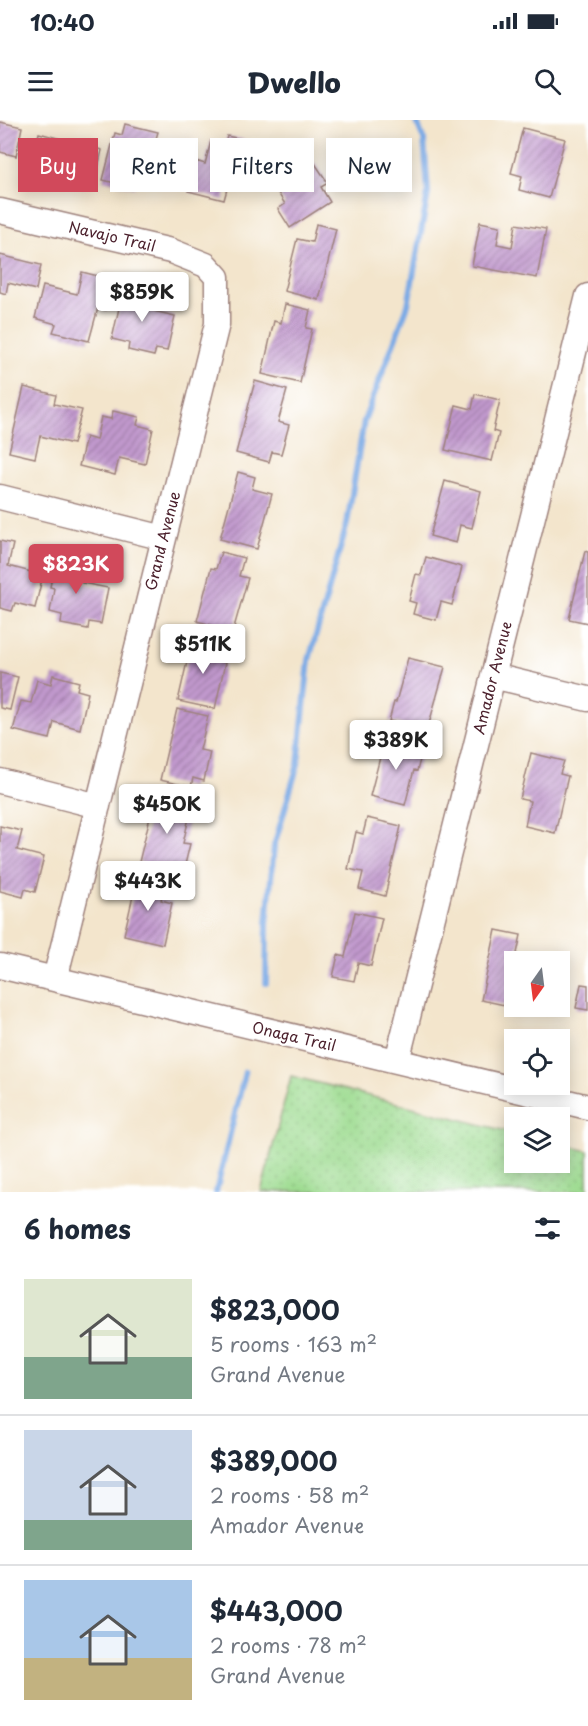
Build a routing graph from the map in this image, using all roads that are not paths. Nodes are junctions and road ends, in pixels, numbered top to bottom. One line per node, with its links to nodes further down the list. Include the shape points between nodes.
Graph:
1 (0, 211): 2 (street, Navajo Trail, via 171,251 206,264)
2 (217, 277): 5 (street, Grand Avenue, via 217,324)
3 (588, 296): 6 (street, Amador Avenue)
4 (0, 497): 5 (street)
5 (164, 538): 9 (street, Grand Avenue)
6 (493, 676): 7 (street); 12 (street, Amador Avenue)
7 (588, 699)
8 (0, 781): 9 (street)
9 (98, 806): 11 (street, Grand Avenue)
10 (0, 966): 11 (street, Onaga Trail)
11 (55, 979): 12 (street, Onaga Trail)
12 (397, 1060): 13 (street, Onaga Trail)
13 (588, 1107)

